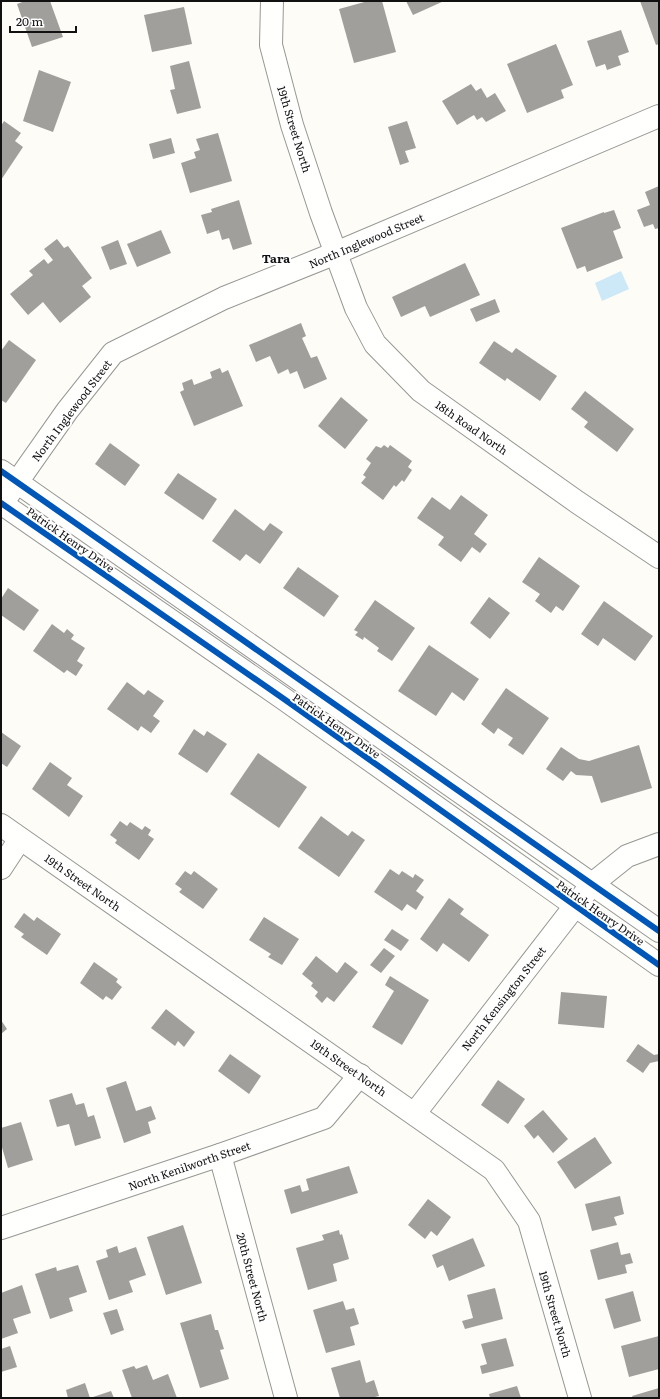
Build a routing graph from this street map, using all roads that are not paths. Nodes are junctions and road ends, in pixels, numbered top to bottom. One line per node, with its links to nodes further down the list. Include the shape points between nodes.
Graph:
1 (272, 1): 3 (street, 19th Street North, via 271,45 292,125)
2 (659, 116): 3 (street, North Inglewood Street)
3 (336, 253): 4 (street, North Inglewood Street, via 224,298 113,354); 6 (street, 18th Road North, via 356,308 375,344 421,391)
4 (9, 476): 5 (street, North Inglewood Street); 11 (street, Patrick Henry Drive)
5 (1, 504): 12 (street, Patrick Henry Drive, via 284,699)
6 (659, 557)
7 (1, 825): 8 (street, 19th Street North)
8 (20, 839): 10 (street); 15 (street, 19th Street North)
9 (659, 844): 11 (street, North Kensington Street, via 627,856)
10 (1, 868)
11 (592, 884): 12 (street, North Kensington Street); 13 (street, Patrick Henry Drive)
12 (574, 906): 14 (street, Patrick Henry Drive); 16 (street, North Kensington Street)
13 (659, 930)
14 (659, 966)
15 (360, 1075): 16 (street, 19th Street North); 17 (street, North Kenilworth Street, via 324,1118)
16 (415, 1113): 20 (street, 19th Street North, via 494,1170 529,1221)
17 (220, 1155): 18 (street, North Kenilworth Street); 19 (street, 20th Street North)
18 (1, 1228)
19 (286, 1398)
20 (580, 1398)

